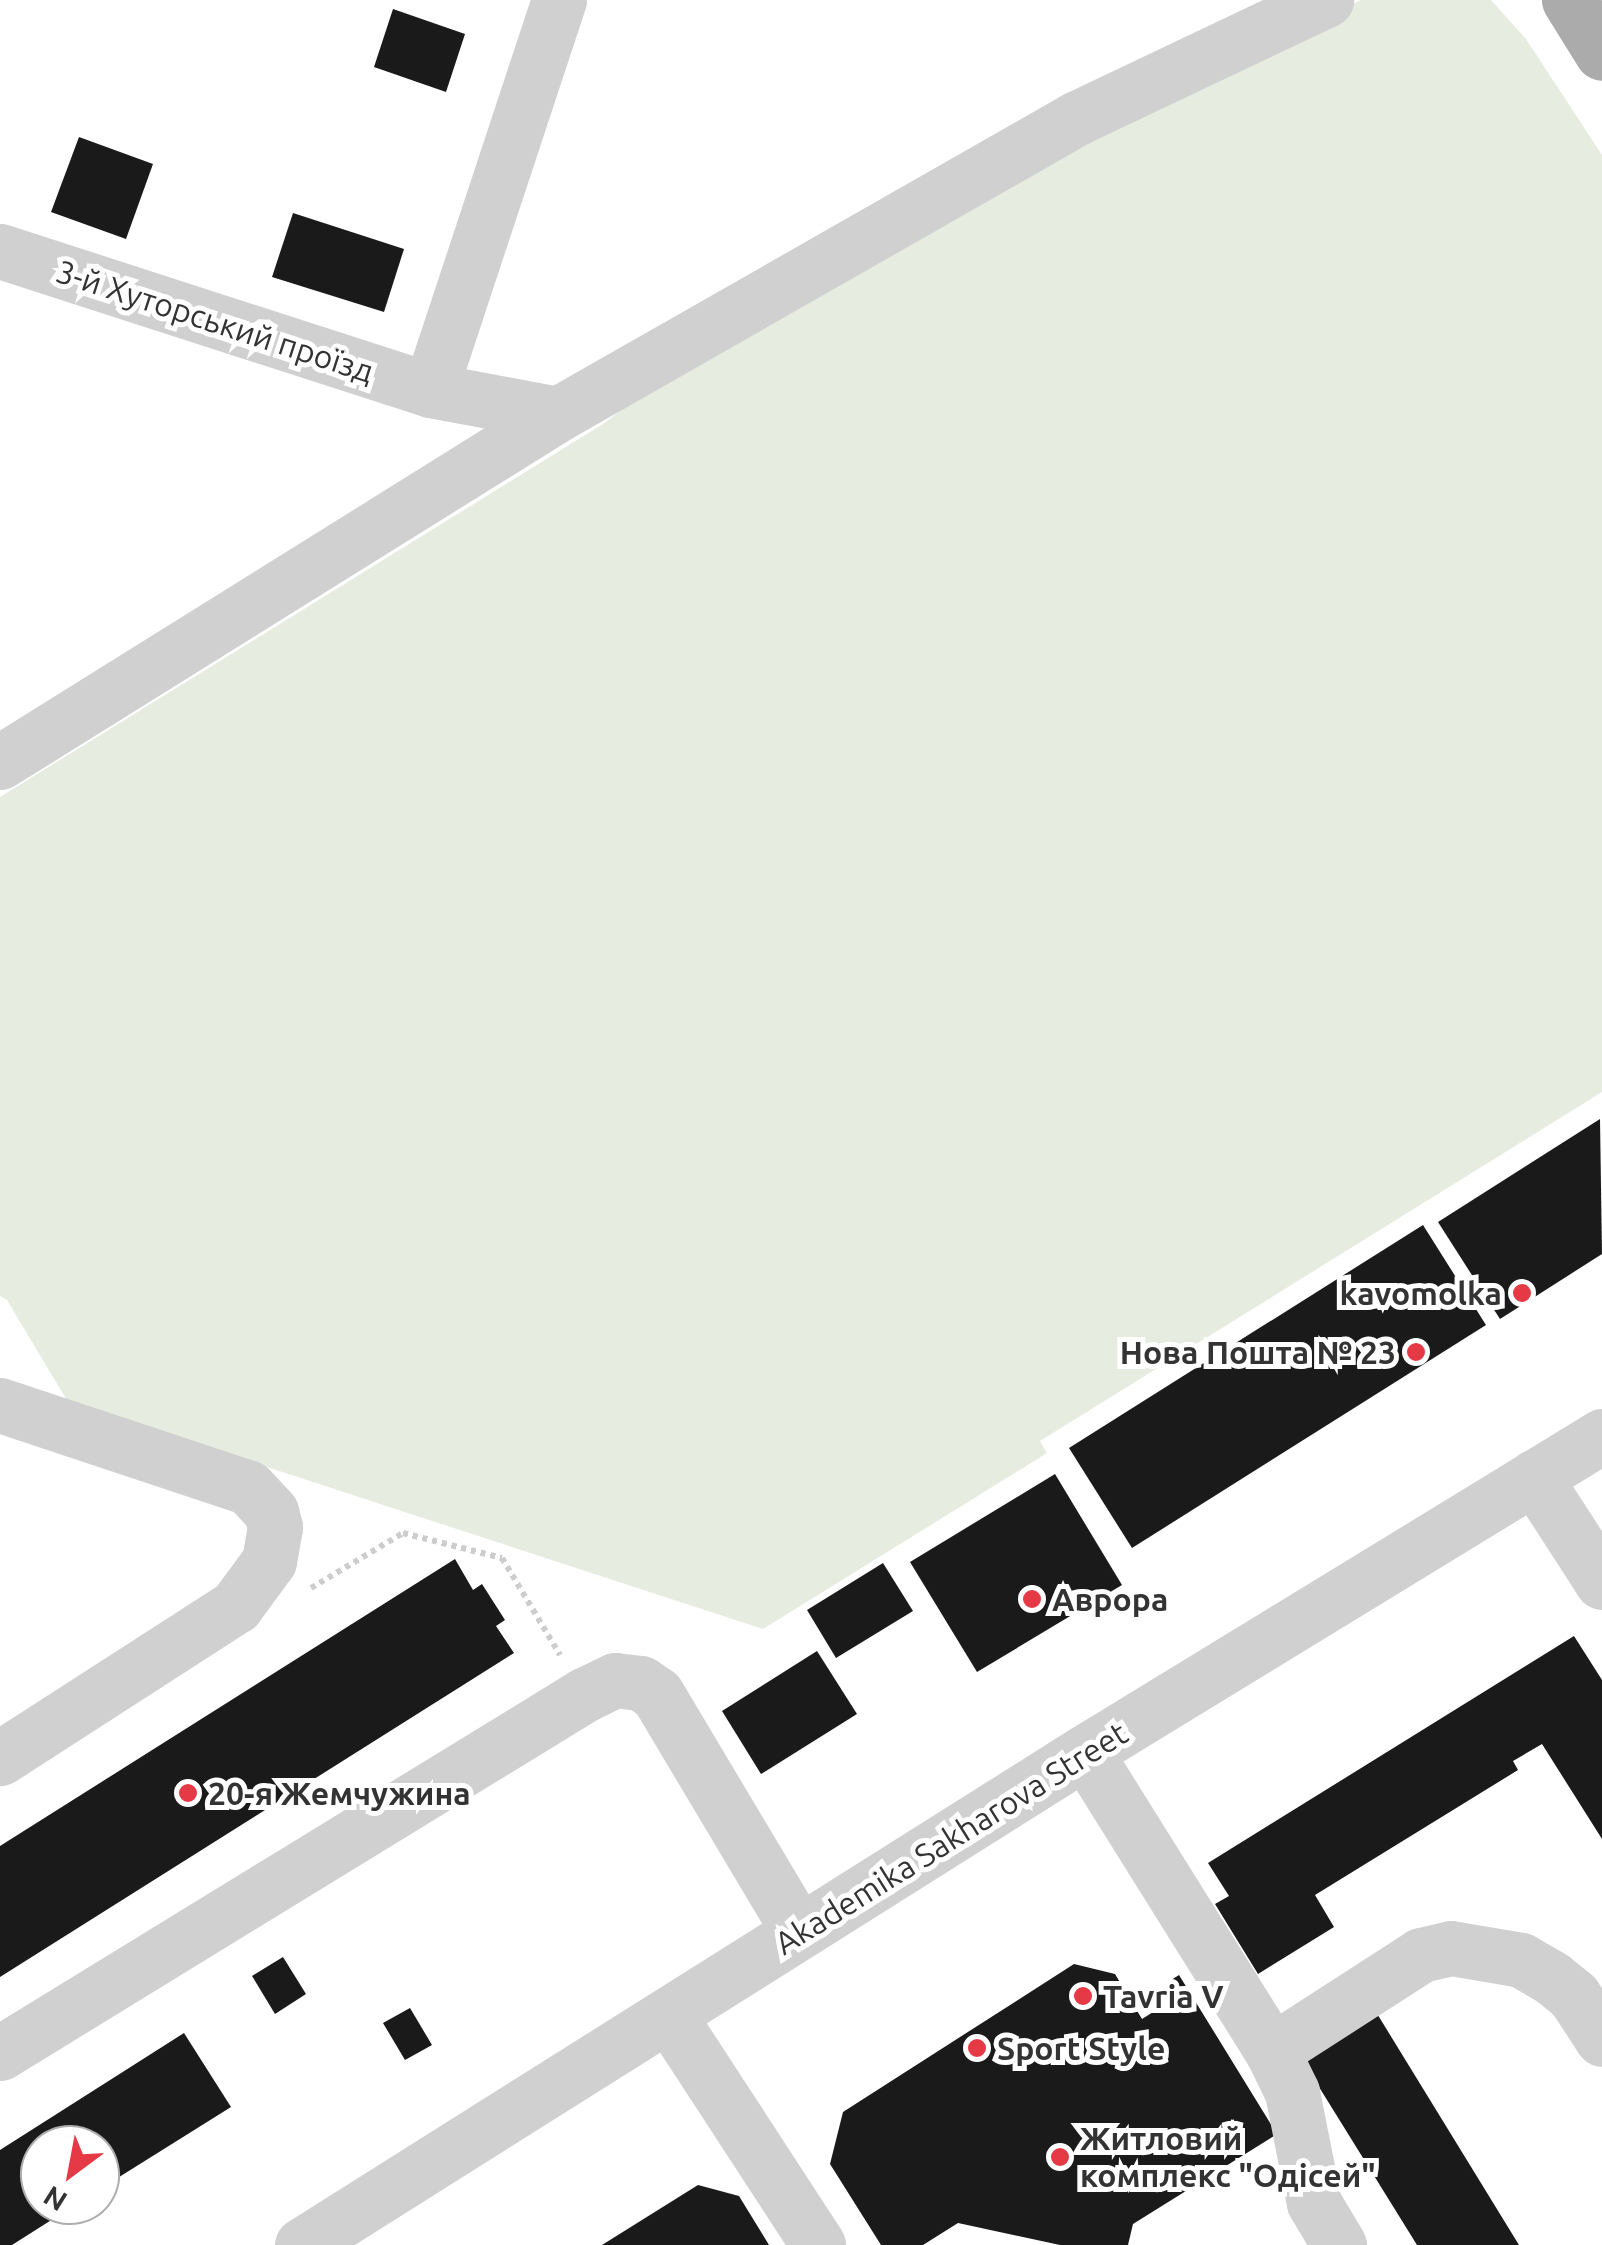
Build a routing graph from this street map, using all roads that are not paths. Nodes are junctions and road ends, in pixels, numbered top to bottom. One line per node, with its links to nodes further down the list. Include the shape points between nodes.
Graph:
1 (559, 0): 6 (street)
2 (1326, 0): 7 (street, via 1077,118)
3 (1569, 0): 4 (main road)
4 (1602, 53)
5 (0, 251): 6 (street, 3-й Хуторський проїзд)
6 (430, 390): 7 (street, 3-й Хуторський проїзд)
7 (558, 414): 8 (street)
8 (0, 762)
9 (0, 1405): 14 (street, via 250,1488 271,1512 274,1542 259,1579 236,1606)
10 (1602, 1436): 11 (street, Akademika Sakharova Street)
11 (1534, 1476): 12 (street); 13 (street, Akademika Sakharova Street)
12 (1602, 1582)
13 (1085, 1752): 15 (street, Akademika Sakharova Street); 18 (street)
14 (0, 1758)
15 (800, 1932): 16 (street, Akademika Sakharova Street); 19 (street, via 657,1694 614,1680)
16 (670, 2016): 20 (street, Akademika Sakharova Street); 21 (street)
17 (1602, 2039): 18 (street, via 1574,1996 1552,1978 1521,1960 1450,1948 1421,1954)
18 (1272, 2052): 22 (street, via 1292,2092 1314,2203)
19 (0, 2053)
20 (302, 2245)
21 (818, 2245)
22 (1339, 2245)

